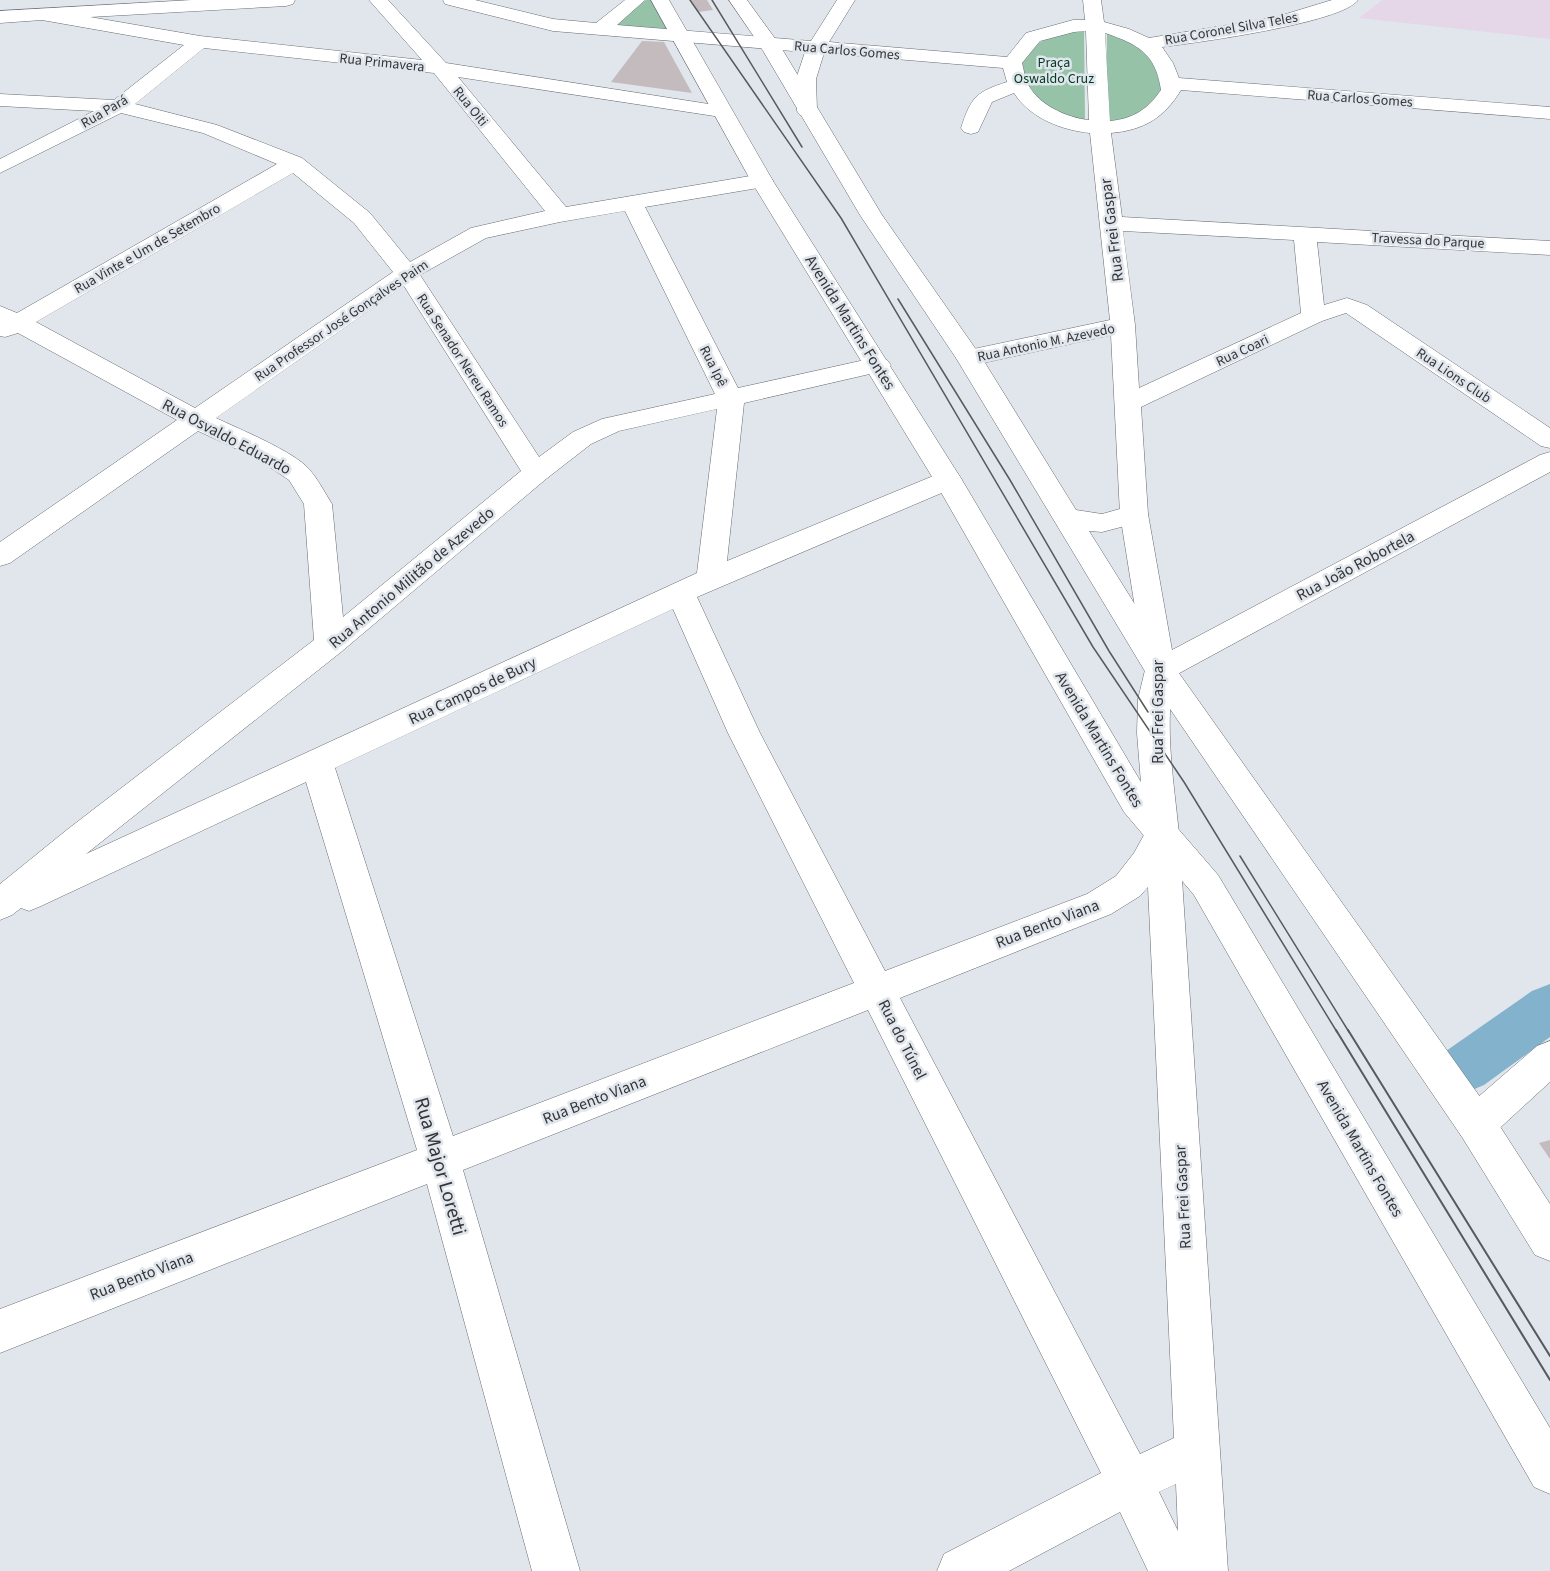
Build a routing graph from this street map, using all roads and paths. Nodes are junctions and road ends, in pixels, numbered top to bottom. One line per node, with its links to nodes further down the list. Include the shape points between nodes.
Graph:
1 (20, 0): 11 (street)
2 (286, 0): 12 (street)
3 (378, 0): 21 (street, Rua Oiti)
4 (452, 0): 14 (street, Rua Carlos Gomes, via 553,25)
5 (636, 0): 14 (street)
6 (660, 0): 15 (street, Avenida Martins Fontes)
7 (738, 0): 17 (street)
8 (846, 0): 19 (street)
9 (1092, 0): 13 (street, Rua Frei Gaspar)
10 (1336, 2): 18 (street, Rua Coronel Silva Teles, via 1262,25)
11 (1, 12): 12 (street)
12 (44, 15): 16 (street, Rua Primavera)
13 (1095, 25): 18 (street); 20 (street, via 1063,28 1033,37); 30 (street, Rua Frei Gaspar)
14 (599, 30): 15 (street, Rua Carlos Gomes)
15 (681, 38): 17 (street, Rua Carlos Gomes); 26 (street, Avenida Martins Fontes)
16 (200, 42): 21 (street, Rua Primavera); 25 (street, Rua Pará)
17 (769, 44): 19 (street, Rua Carlos Gomes); 27 (street)
18 (1146, 44): 22 (street, via 1164,60)
19 (816, 48): 20 (street, Rua Carlos Gomes); 27 (street, via 806,79)
20 (1012, 63): 23 (street)
21 (440, 69): 26 (street, Rua Primavera); 35 (street, Rua Oiti)
22 (1171, 83): 28 (street, Rua Carlos Gomes); 30 (street, via 1164,100 1142,120)
23 (1017, 85): 29 (street, via 981,100); 30 (street, via 1034,106 1054,117)
24 (0, 100): 25 (street, Rua Senador Nereu Ramos)
25 (119, 106): 31 (street, Rua Senador Nereu Ramos, via 210,129); 32 (street, Rua Pará)
26 (721, 111): 33 (street, Avenida Martins Fontes)
27 (807, 111): 46 (street, via 871,215)
28 (1550, 113)
29 (971, 128)
30 (1100, 128): 36 (street, Rua Frei Gaspar)
31 (294, 163): 41 (street, Rua Senador Nereu Ramos, via 362,218); 44 (street, Rua Vinte e Um de Setembro)
32 (0, 166)
33 (762, 181): 34 (street, Rua Professor José Gonçalves Paim); 47 (street, Avenida Martins Fontes)
34 (632, 203): 35 (street, Rua Professor José Gonçalves Paim); 48 (street, Rua Ipê)
35 (560, 215): 41 (street, Rua Professor José Gonçalves Paim, via 479,233)
36 (1110, 223): 37 (street, Travessa do Parque); 45 (street, Rua Frei Gaspar)
37 (1305, 233): 38 (street, Travessa do Parque); 43 (street)
38 (1524, 246): 39 (street, Travessa do Parque); 40 (street)
39 (1550, 248)
40 (1550, 261)
41 (407, 273): 50 (street, Rua Professor José Gonçalves Paim); 53 (street, Rua Senador Nereu Ramos)
42 (1358, 310): 43 (street, Rua Coari, via 1347,305); 51 (street, Rua Lions Club)
43 (1313, 316): 49 (street, Rua Coari)
44 (6, 323): 50 (street, Rua Osvaldo Eduardo)
45 (1123, 325): 46 (street, Rua Antonio M. Azevedo); 49 (street, Rua Frei Gaspar)
46 (969, 358): 56 (street)
47 (878, 365): 48 (street, Rua Antonio Militão de Azevedo); 54 (street, Avenida Martins Fontes)
48 (731, 399): 53 (street, Rua Antonio Militão de Azevedo, via 610,425 582,438); 58 (street, Rua Ipê)
49 (1128, 403): 55 (street, Rua Frei Gaspar)
50 (195, 419): 57 (street, Rua Professor José Gonçalves Paim); 60 (street, Rua Osvaldo Eduardo, via 265,452 299,474 318,504)
51 (1550, 440)
52 (1550, 461): 61 (street, Rua João Robortela)
53 (536, 473): 60 (street, Rua Antonio Militão de Azevedo)
54 (948, 480): 58 (street, Rua Campos de Bury); 63 (street, Avenida Martins Fontes, via 1136,803)
55 (1134, 514): 56 (street, via 1102,523); 61 (street, Rua Frei Gaspar)
56 (1068, 518): 61 (street)
57 (0, 556)
58 (711, 579): 59 (street, Rua Campos de Bury)
59 (681, 594): 62 (street, Rua Campos de Bury); 66 (street, Rua do Túnel, via 744,733)
60 (330, 644): 64 (street, Rua Antonio Militão de Azevedo)
61 (1160, 670): 63 (street, Rua Frei Gaspar, via 1153,733); 68 (street)
62 (316, 764): 65 (street, Rua Campos de Bury); 69 (street, Rua Major Loretti)
63 (1161, 834): 66 (street, Rua Bento Viana, via 1128,886 1099,904); 72 (street, Rua Frei Gaspar); 73 (street, Avenida Martins Fontes, via 1185,856 1206,885)
64 (0, 905)
65 (0, 910)
66 (877, 988): 69 (street, Rua Bento Viana); 74 (street, Rua do Túnel)
67 (1550, 1058): 68 (street)
68 (1476, 1124): 70 (street)
69 (440, 1159): 71 (street, Rua Bento Viana); 75 (street, Rua Major Loretti)
70 (1550, 1240)
71 (0, 1331)
72 (1196, 1450): 74 (street); 78 (street, Rua Frei Gaspar)
73 (1550, 1471)
74 (1130, 1482): 76 (street); 77 (street, Rua do Túnel)
75 (556, 1571)
76 (961, 1571)
77 (1173, 1571)
78 (1204, 1571)

